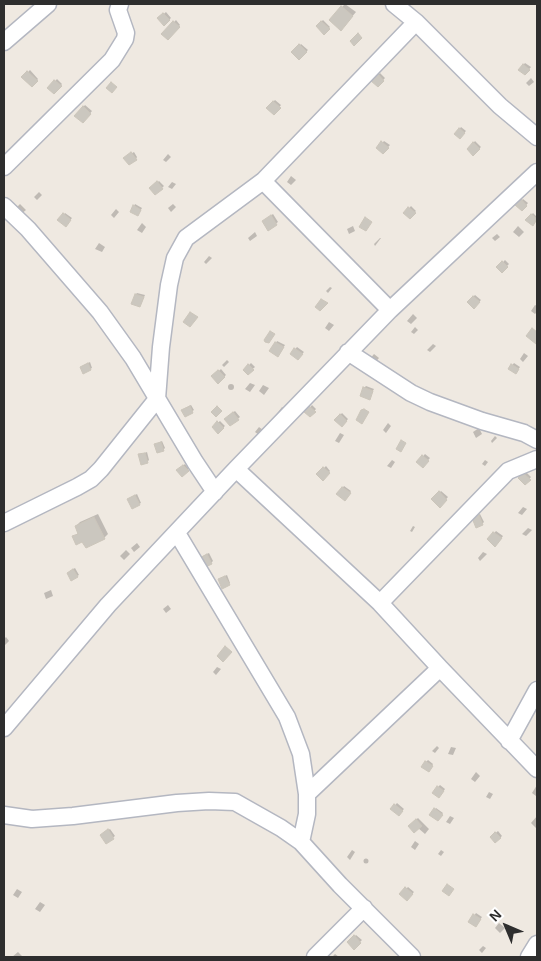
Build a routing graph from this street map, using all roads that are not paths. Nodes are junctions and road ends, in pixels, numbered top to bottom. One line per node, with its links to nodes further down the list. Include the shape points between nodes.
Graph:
1 (48, 4): 5 (street)
2 (394, 4): 4 (street)
3 (116, 6): 7 (street, via 126,32 125,40 112,60)
4 (416, 22): 6 (street, via 500,106); 9 (street)
5 (4, 42)
6 (537, 137)
7 (4, 167)
8 (537, 172): 11 (street)
9 (262, 181): 11 (street); 13 (street, via 186,238 175,258 161,347)
10 (4, 206): 13 (street, via 100,312)
11 (390, 310): 12 (street)
12 (348, 352): 14 (street, via 423,399); 16 (street)
13 (157, 399): 17 (street); 18 (street, via 91,478)
14 (537, 440)
15 (537, 459): 20 (street, via 508,471)
16 (236, 469): 17 (street); 20 (street)
17 (215, 492): 19 (street)
18 (4, 523)
19 (176, 532): 23 (street, via 108,605); 26 (street, via 287,717 301,754)
20 (380, 603): 21 (street)
21 (440, 668): 24 (street); 26 (street)
22 (537, 690): 24 (street)
23 (4, 728)
24 (509, 741): 25 (street)
25 (537, 769)
26 (307, 794): 28 (street)
27 (4, 815): 28 (street, via 32,819 177,803 226,801 242,805)
28 (301, 842): 29 (street)
29 (364, 908): 31 (street); 32 (street)
30 (537, 944): 33 (street)
31 (315, 957)
32 (412, 957)
33 (529, 957)

